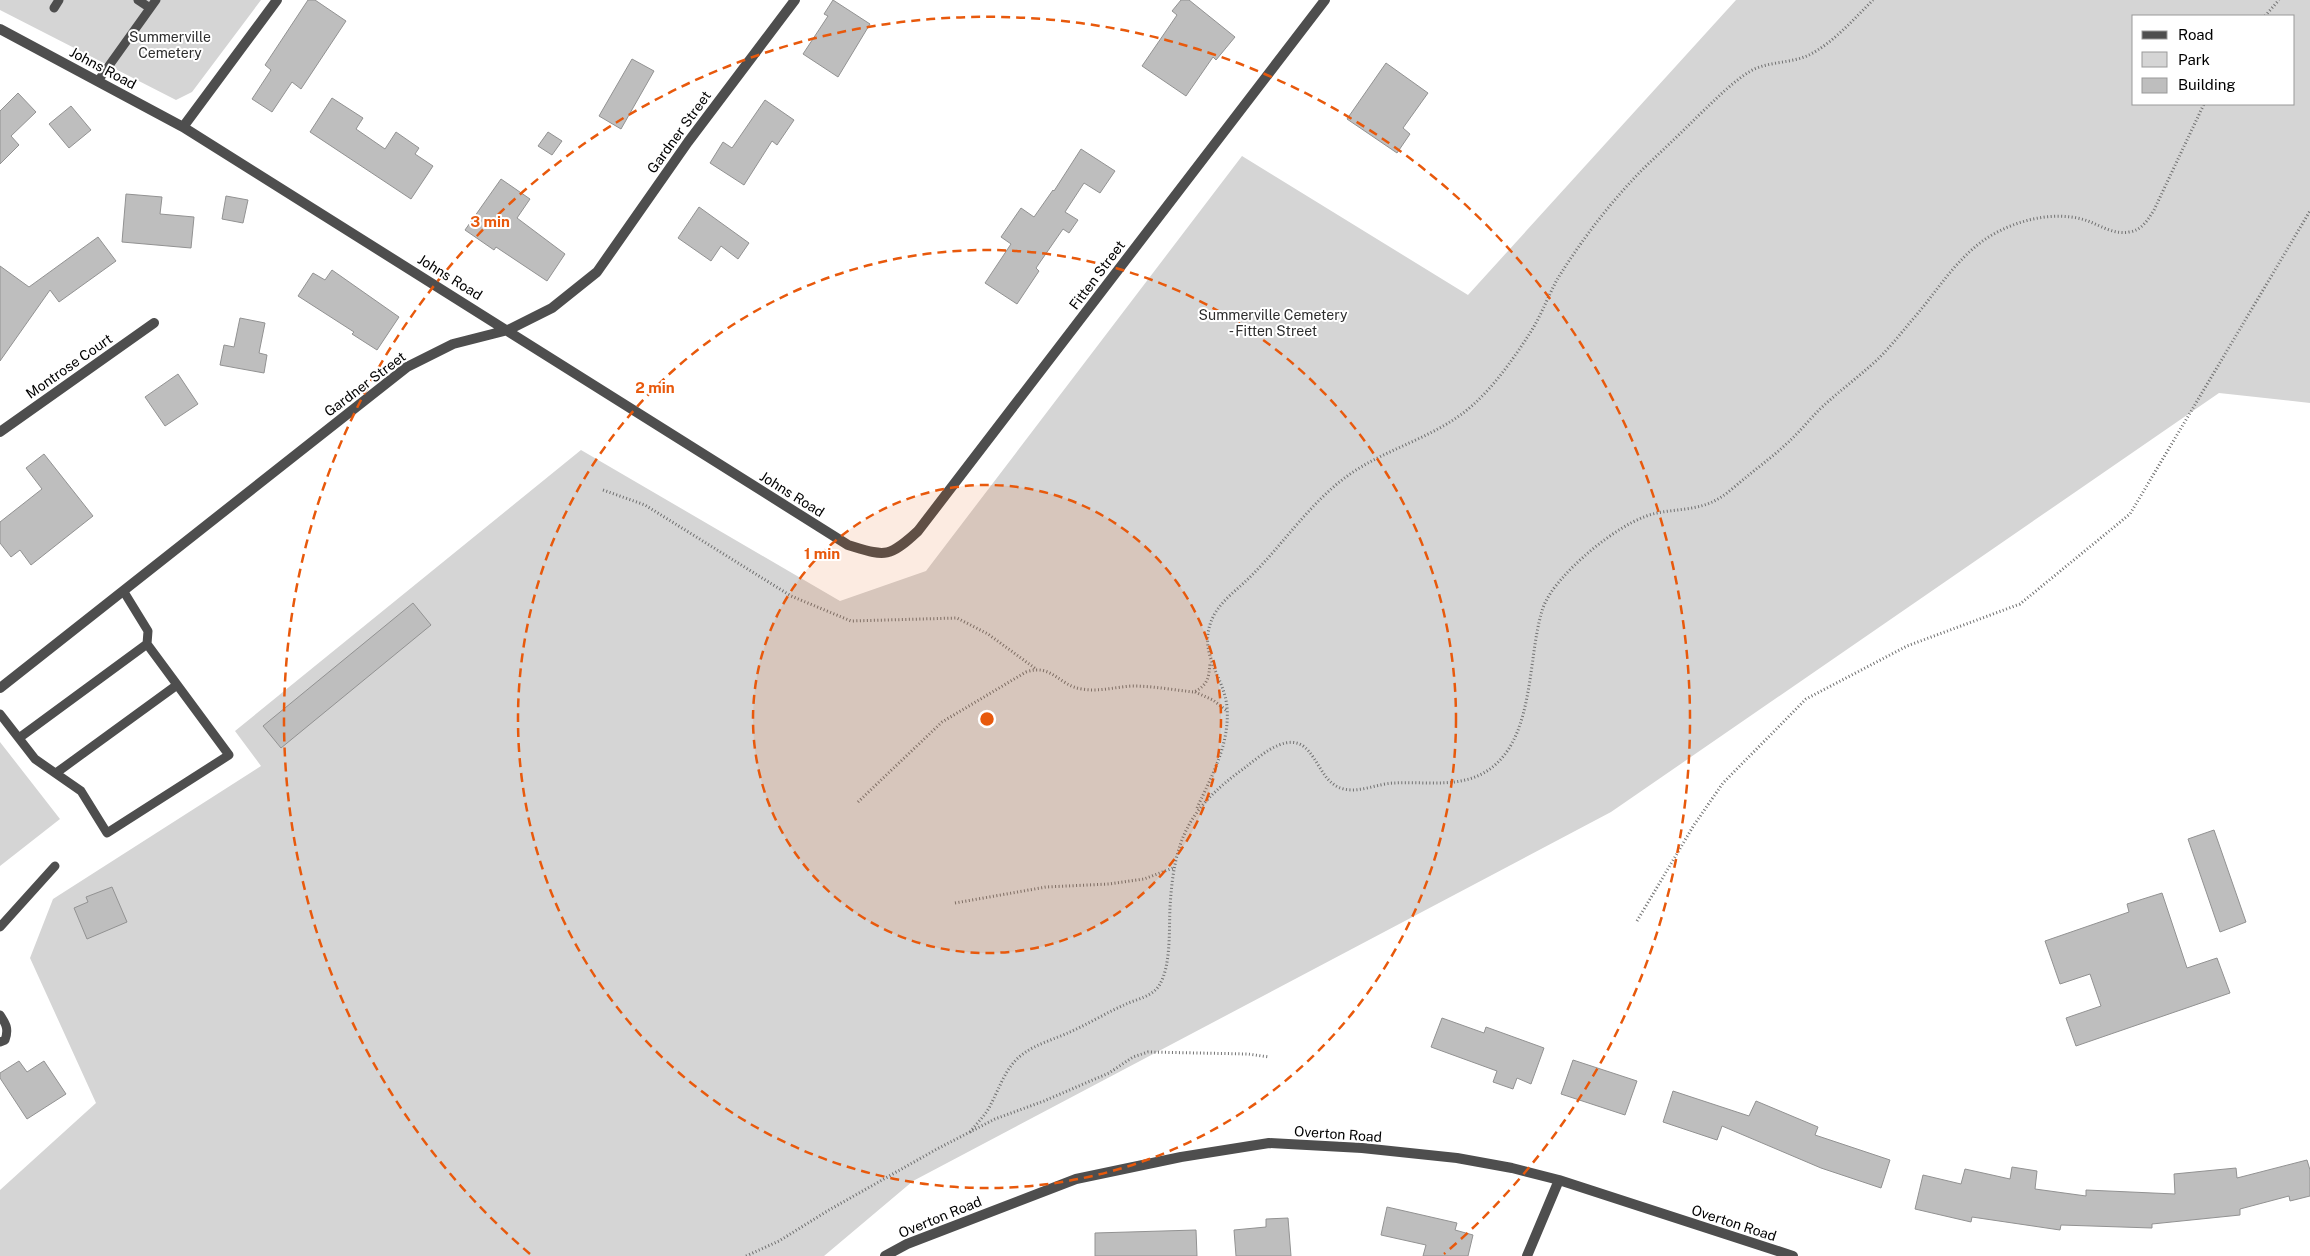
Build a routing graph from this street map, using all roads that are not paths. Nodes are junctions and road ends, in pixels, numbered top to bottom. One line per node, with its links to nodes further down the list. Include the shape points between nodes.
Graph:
1 (59, 0): 7 (lane)
2 (138, 0): 8 (lane)
3 (156, 0): 8 (lane)
4 (277, 0): 11 (street)
5 (795, 0): 13 (street, Gardner Street, via 597,272 552,308)
6 (1325, 0): 15 (street, Fitten Street, via 918,531 901,546)
7 (54, 8)
8 (150, 8): 10 (lane)
9 (0, 28): 10 (street, Johns Road)
10 (98, 81): 11 (street, Johns Road)
11 (183, 127): 13 (street, Johns Road)
12 (154, 323): 14 (street, Montrose Court)
13 (508, 330): 15 (street, Johns Road, via 848,545); 16 (street, Gardner Street, via 453,344 407,367)
14 (0, 432)
15 (881, 555)
16 (124, 592): 17 (lane, via 148,631); 19 (street, Gardner Street)
17 (147, 644): 18 (lane); 21 (lane)
18 (177, 685): 22 (lane); 22 (lane, via 229,755 107,833 81,791)
19 (0, 688)
20 (0, 714): 21 (lane)
21 (19, 738): 22 (lane, via 35,759)
22 (56, 773)
23 (55, 866): 24 (lane)
24 (0, 927)
25 (0, 1015): 26 (lane, via 8,1033)
26 (0, 1042)
27 (1559, 1180): 28 (street, Overton Road, via 1457,1158 1270,1143 1076,1179 907,1244); 29 (street); 30 (street, Overton Road)
28 (885, 1256)
29 (1527, 1256)
30 (1793, 1256)

